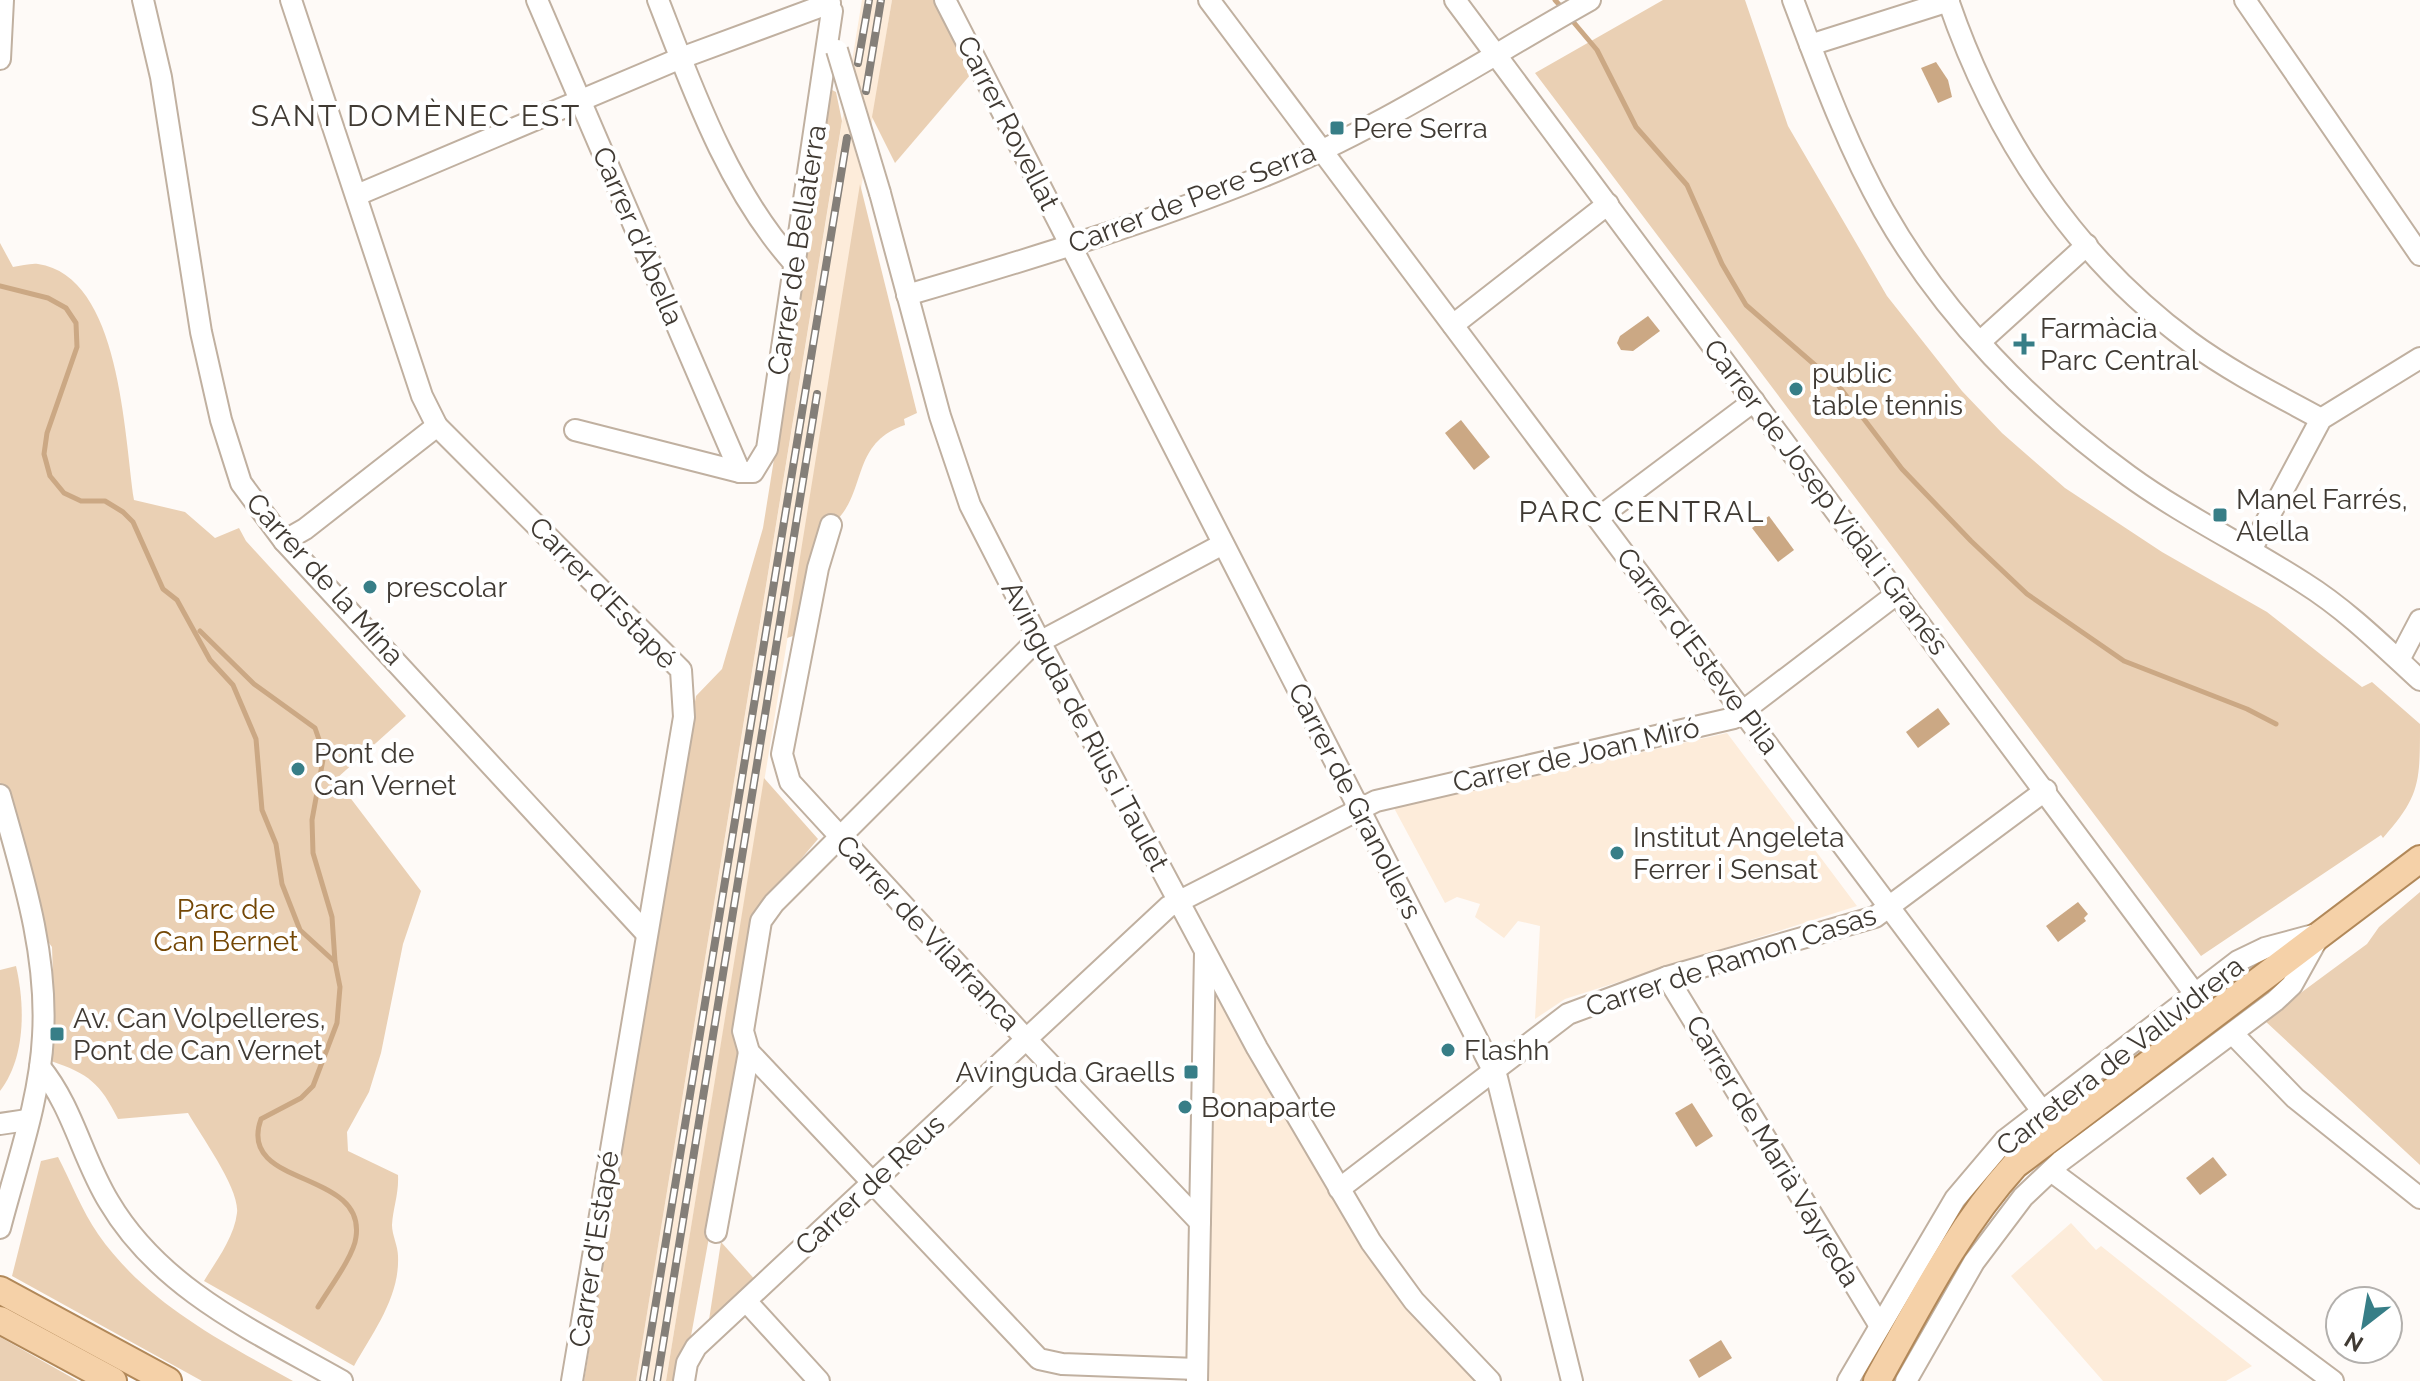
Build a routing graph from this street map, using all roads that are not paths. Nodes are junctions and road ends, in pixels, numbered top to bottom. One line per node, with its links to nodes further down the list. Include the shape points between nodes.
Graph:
1 (3, 0): 17 (street)
2 (143, 0): 37 (street, Carrer de la Mina, via 221,420 241,483)
3 (291, 0): 20 (street, Carrer d'Estapé)
4 (537, 0): 18 (street, Carrer d'Abella)
5 (658, 0): 16 (street)
6 (945, 0): 23 (street, Carrer Rovellat)
7 (1209, 0): 19 (street, Carrer d'Esteve Pila)
8 (1455, 0): 15 (street, Carrer de Josep Vidal i Granés)
9 (1590, 0): 15 (street, Carrer de Pere Serra)
10 (1793, 0): 14 (street)
11 (1948, 0): 14 (street); 22 (street, via 1996,113 2025,166 2063,221)
12 (2245, 0): 24 (street)
13 (830, 4): 16 (street); 25 (street, Carrer de Bellaterra, via 824,82); 26 (street, Avinguda de Rius i Taulet, bridge, via 837,50)
14 (1810, 45): 28 (street, via 1845,134 1884,211 1931,284)
15 (1504, 48): 19 (street, Carrer de Pere Serra); 21 (street, Carrer de Josep Vidal i Granés)
16 (681, 58): 18 (street); 25 (street, via 749,205)
17 (0, 59)
18 (581, 103): 20 (street); 34 (street, Carrer d'Abella)
19 (1321, 149): 23 (street, Carrer de Pere Serra, via 1266,176); 27 (street, Carrer d'Esteve Pila)
20 (357, 195): 32 (street, Carrer d'Estapé, via 422,396)
21 (1608, 204): 27 (street); 30 (street, Carrer de Josep Vidal i Granés)
22 (2087, 245): 28 (street); 31 (street, via 2189,341)
23 (1070, 246): 26 (street, Carrer de Pere Serra); 38 (street, Carrer de Granollers)
24 (2420, 255)
25 (793, 262): 34 (street, Carrer de Bellaterra, via 767,449)
26 (907, 295): 42 (street, Avinguda de Rius i Taulet, via 970,505)
27 (1453, 325): 35 (street, Carrer d'Esteve Pila)
28 (1981, 341): 39 (street, via 2069,430 2132,478)
29 (2420, 358): 31 (street)
30 (1754, 401): 35 (street); 40 (street, Carrer de Josep Vidal i Granés)
31 (2321, 419): 39 (street)
32 (437, 426): 37 (street); 53 (street, Carrer d'Estapé, via 681,670 684,717)
33 (575, 430): 34 (street)
34 (746, 472)
35 (1598, 518): 45 (street, Carrer d'Esteve Pila)
36 (831, 525): 49 (street, Carrer de Vilafranca, via 782,754 790,782)
37 (284, 541): 53 (street, Carrer de la Mina)
38 (1223, 544): 42 (street); 48 (street, Carrer de Granollers)
39 (2251, 550): 43 (street, via 2308,585)
40 (1898, 593): 45 (street, Carrer de Joan Miró); 46 (street, Carrer de Josep Vidal i Granés)
41 (2420, 620): 43 (street)
42 (1039, 640): 49 (street); 51 (street, Avinguda de Rius i Taulet)
43 (2399, 660): 44 (street)
44 (2420, 680)
45 (1743, 712): 48 (street, Carrer de Joan Miró, via 1719,723); 52 (street, Carrer d'Esteve Pila)
46 (2046, 790): 52 (street, Carrer de Ramon Casas); 57 (street, Carrer de Josep Vidal i Granés)
47 (0, 795): 61 (street, via 34,923 43,1012)
48 (1358, 808): 51 (street, Carrer de Reus); 62 (street, Carrer de Granollers)
49 (839, 838): 59 (street, Carrer de Vilafranca); 60 (street, via 761,921 743,1031)
50 (2420, 859): 54 (main road, Carretera de Vallvidrera)
51 (1178, 901): 55 (street, Avinguda de Rius i Taulet); 59 (street, Carrer de Reus)
52 (1891, 909): 56 (street, Carrer de Ramon Casas); 63 (street, Carrer d'Esteve Pila)
53 (645, 932): 82 (street, Carrer d'Estapé)
54 (2320, 933): 57 (street, Carretera de Vallvidrera, via 2250,954); 58 (street, Carretera de Vallvidrera, via 2292,985); 88 (main road, Carretera de Vallvidrera, via 2015,1165 1952,1249)
55 (1205, 953): 69 (street, Avinguda de Rius i Taulet); 71 (street)
56 (1667, 977): 62 (street, Carrer de Ramon Casas, via 1568,1014); 77 (street, Carrer de Marià Vayreda)
57 (2195, 994): 63 (street, Carretera de Vallvidrera)
58 (2233, 1034): 67 (street, Carretera de Vallvidrera); 70 (street, via 2295,1098)
59 (1026, 1039): 68 (street, Carrer de Reus); 71 (street, Carrer de Vilafranca)
60 (749, 1052): 68 (street); 73 (street)
61 (40, 1067): 64 (street); 81 (street, via 65,1104 109,1204 155,1261 219,1311)
62 (1493, 1070): 69 (street, Carrer de Ramon Casas); 86 (street, Carrer de Granollers)
63 (2042, 1111): 77 (street, Carretera de Vallvidrera, via 2005,1140 1955,1199)
64 (27, 1120): 65 (street); 66 (street)
65 (0, 1124)
66 (8, 1161): 72 (street)
67 (2051, 1171): 89 (street, Carretera de Vallvidrera, via 1997,1228); 90 (street)
68 (870, 1184): 75 (street, Carrer de Reus); 78 (street, via 1039,1359)
69 (1339, 1189): 85 (street, Avinguda de Rius i Taulet, via 1390,1272)
70 (2420, 1198)
71 (1200, 1222): 78 (street)
72 (0, 1228)
73 (716, 1232)
74 (0, 1290): 80 (main road)
75 (746, 1301): 83 (street, Carrer de Reus, via 696,1347); 84 (street)
76 (0, 1320): 79 (main road)
77 (1880, 1326): 87 (street, Carretera de Vallvidrera)
78 (1197, 1375)
79 (113, 1381)
80 (168, 1381)
81 (342, 1381)
82 (572, 1381)
83 (684, 1381)
84 (819, 1381)
85 (1490, 1381)
86 (1572, 1381)
87 (1848, 1381)
88 (1877, 1381)
89 (1906, 1381)
90 (2333, 1381)

